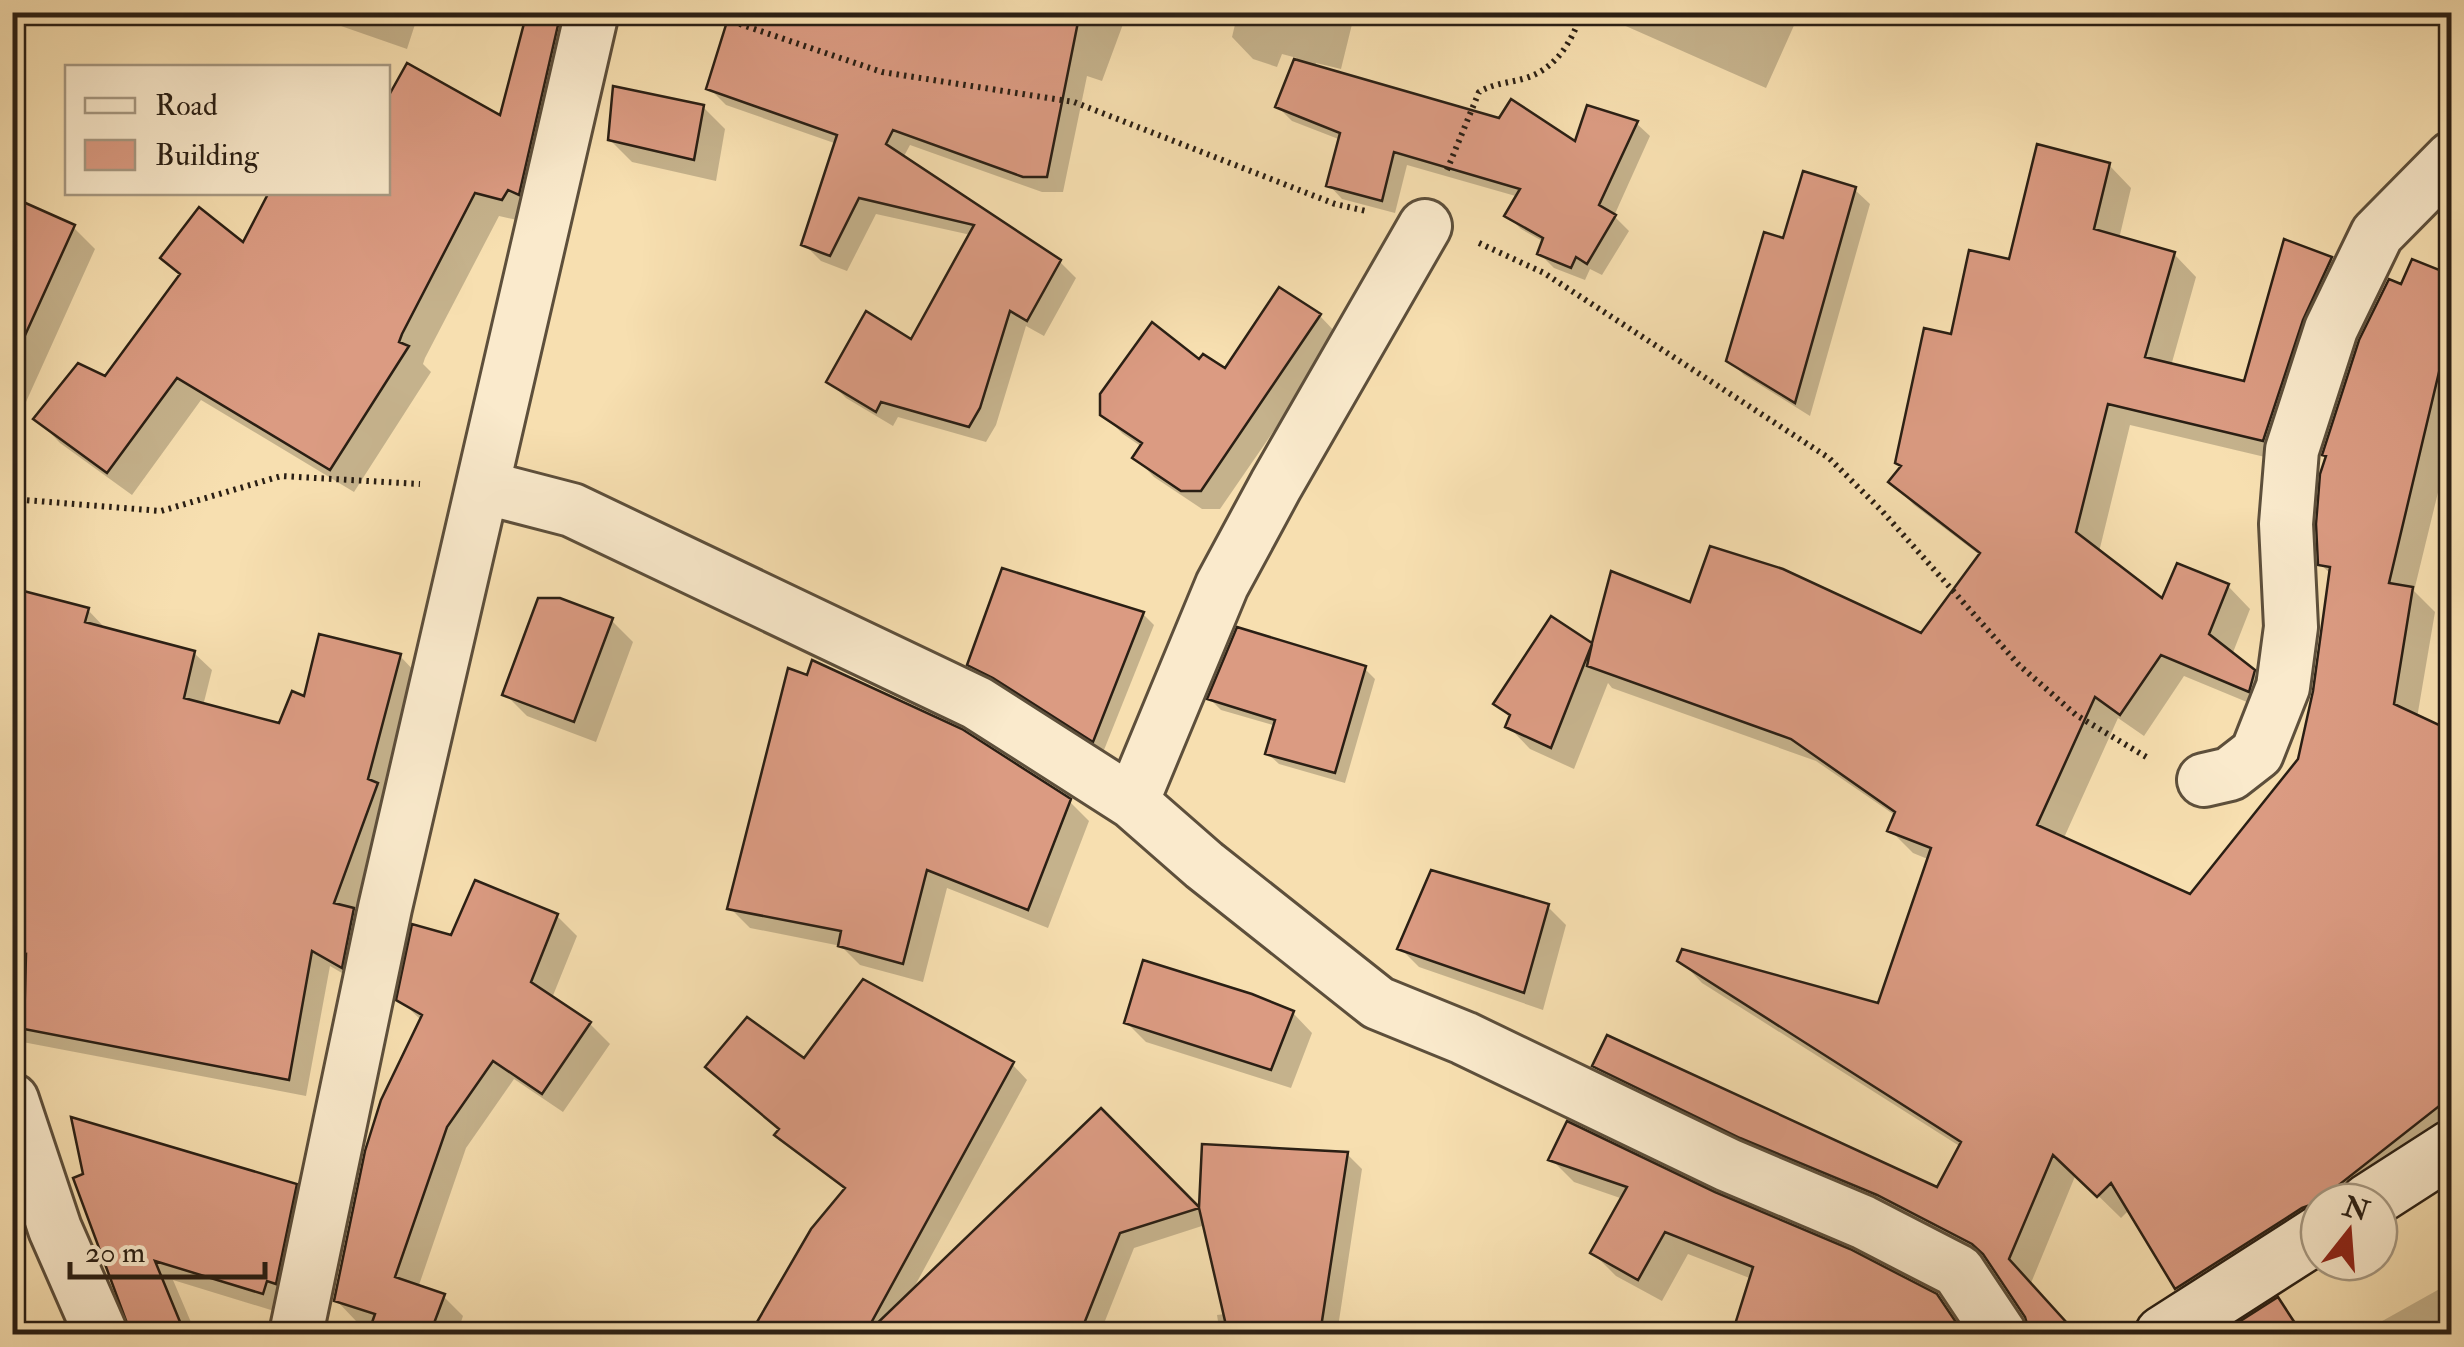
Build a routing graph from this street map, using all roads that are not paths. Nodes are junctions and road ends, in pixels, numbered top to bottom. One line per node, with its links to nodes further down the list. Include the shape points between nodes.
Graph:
1 (592, 12): 4 (street)
2 (2452, 158): 5 (street, via 2377,234 2332,329 2292,450 2284,687 2257,753 2230,774)
3 (1425, 226): 6 (street, via 1222,585)
4 (483, 487): 6 (street, via 572,510 906,668 976,703); 12 (street, via 384,908)
5 (2204, 780)
6 (1132, 802): 13 (street, via 1378,1003 1958,1271)
7 (12, 1100): 11 (street, via 55,1230)
8 (2452, 1148): 9 (street)
9 (2399, 1182)
10 (2299, 1247): 14 (street)
11 (102, 1334)
12 (296, 1334)
13 (2000, 1334)
14 (2163, 1334)

